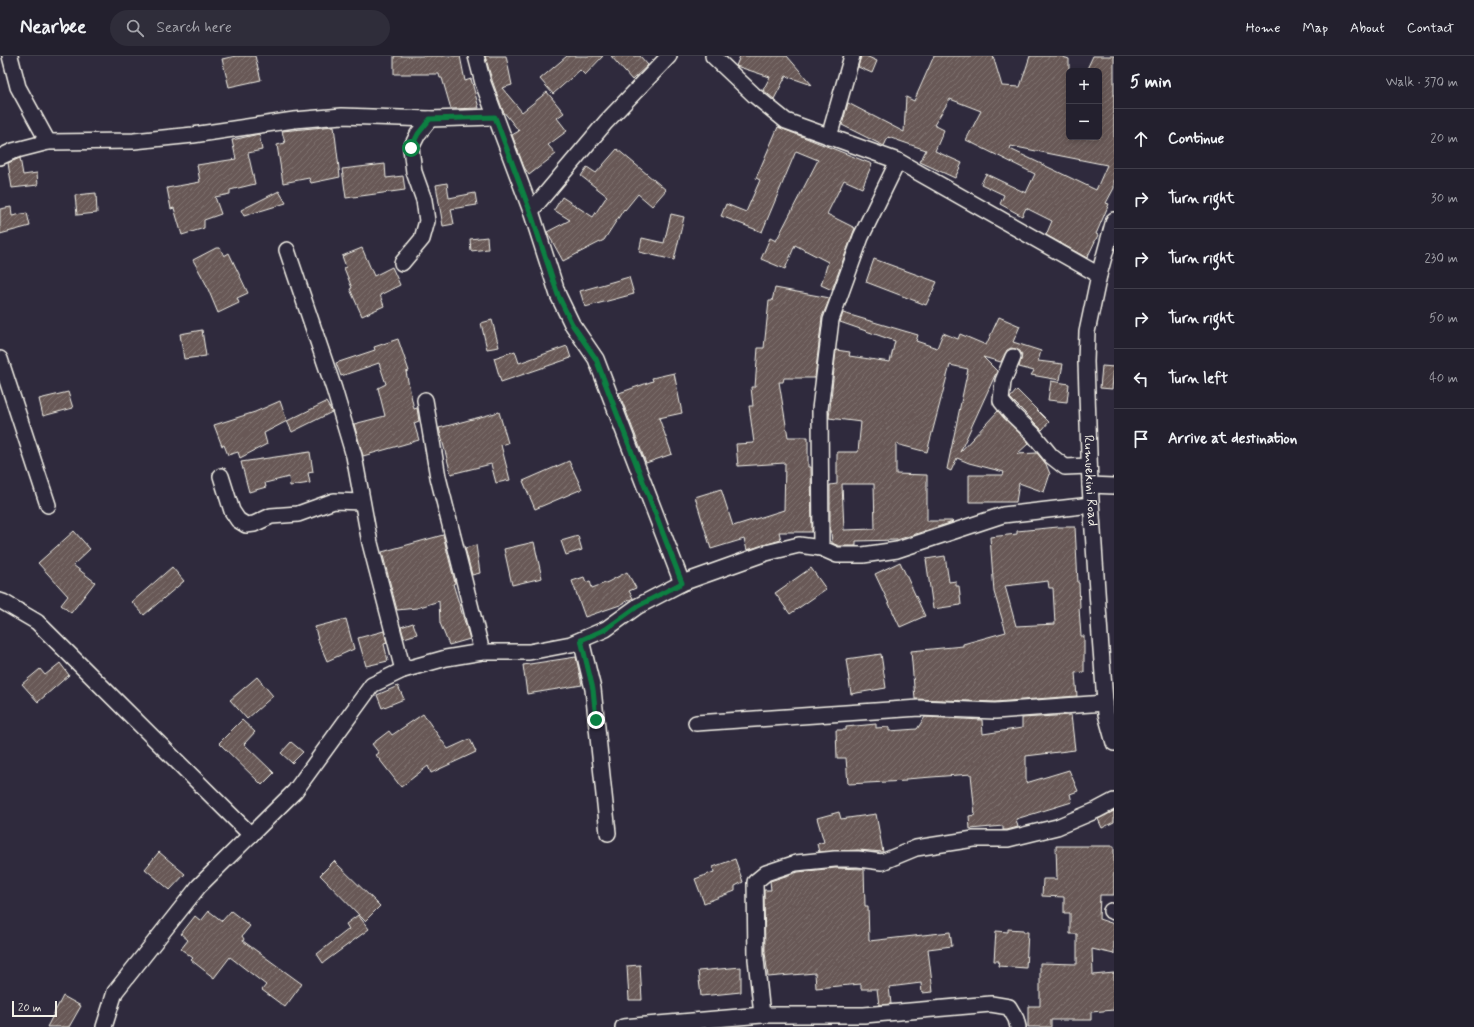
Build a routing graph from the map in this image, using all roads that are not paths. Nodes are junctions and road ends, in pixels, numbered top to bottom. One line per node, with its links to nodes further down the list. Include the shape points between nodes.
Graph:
1 (10, 56): 9 (street, via 18,87)
2 (476, 56): 6 (street)
3 (669, 56): 12 (street, via 606,122)
4 (713, 56): 8 (street, via 786,121)
5 (852, 56): 8 (street)
6 (495, 117): 7 (street); 12 (street)
7 (430, 119): 9 (street, via 342,116 134,142); 15 (street, via 411,148 414,172 424,200 427,222 422,238)
8 (830, 137): 11 (street)
9 (48, 142): 10 (street)
10 (0, 157)
11 (898, 162): 16 (street); 27 (street, via 861,236 831,320 820,409)
12 (530, 211): 28 (street, via 558,295 572,324 596,359)
13 (1114, 220): 16 (street, Rumuekini Road)
14 (286, 250): 24 (street, via 334,389 354,456)
15 (402, 263)
16 (1099, 275): 20 (street, Rumuekini Road, via 1087,332)
17 (1014, 357): 20 (street, via 1003,381 1001,401 1051,456 1065,467)
18 (0, 359): 25 (street)
19 (426, 400): 31 (street, via 438,477)
20 (1089, 466): 22 (street, Rumuekini Road)
21 (221, 476): 24 (street, via 232,511 238,520 246,525 271,516 298,514 334,502)
22 (1090, 485): 23 (street); 26 (street, Rumuekini Road)
23 (1114, 486)
24 (362, 502): 32 (street, via 370,544)
25 (48, 505)
26 (1091, 505): 27 (street, via 1003,515 897,550 863,555 837,555); 33 (street, Rumuekini Road)
27 (821, 548): 28 (street, via 799,546 766,553)
28 (682, 583): 30 (street, via 638,606 606,629)
29 (1, 598): 38 (street, via 37,622)
30 (581, 640): 31 (street, via 528,652); 37 (street, via 593,689)
31 (482, 652): 32 (street, via 446,658)
32 (404, 670): 38 (street, via 372,685 295,791)
33 (1105, 703): 34 (street, via 995,711 919,708); 35 (street, Rumuekini Road)
34 (696, 723)
35 (1114, 743)
36 (1114, 801): 39 (street, via 1057,827 1008,839 974,839 916,848 882,862 835,859 796,862 766,873 755,882 756,959)
37 (608, 833)
38 (251, 835): 40 (street, via 199,886 115,992)
39 (762, 1015): 41 (street); 42 (street, via 864,1015 991,1004 1008,1007)
40 (104, 1027)
41 (623, 1027)
42 (1018, 1027)

